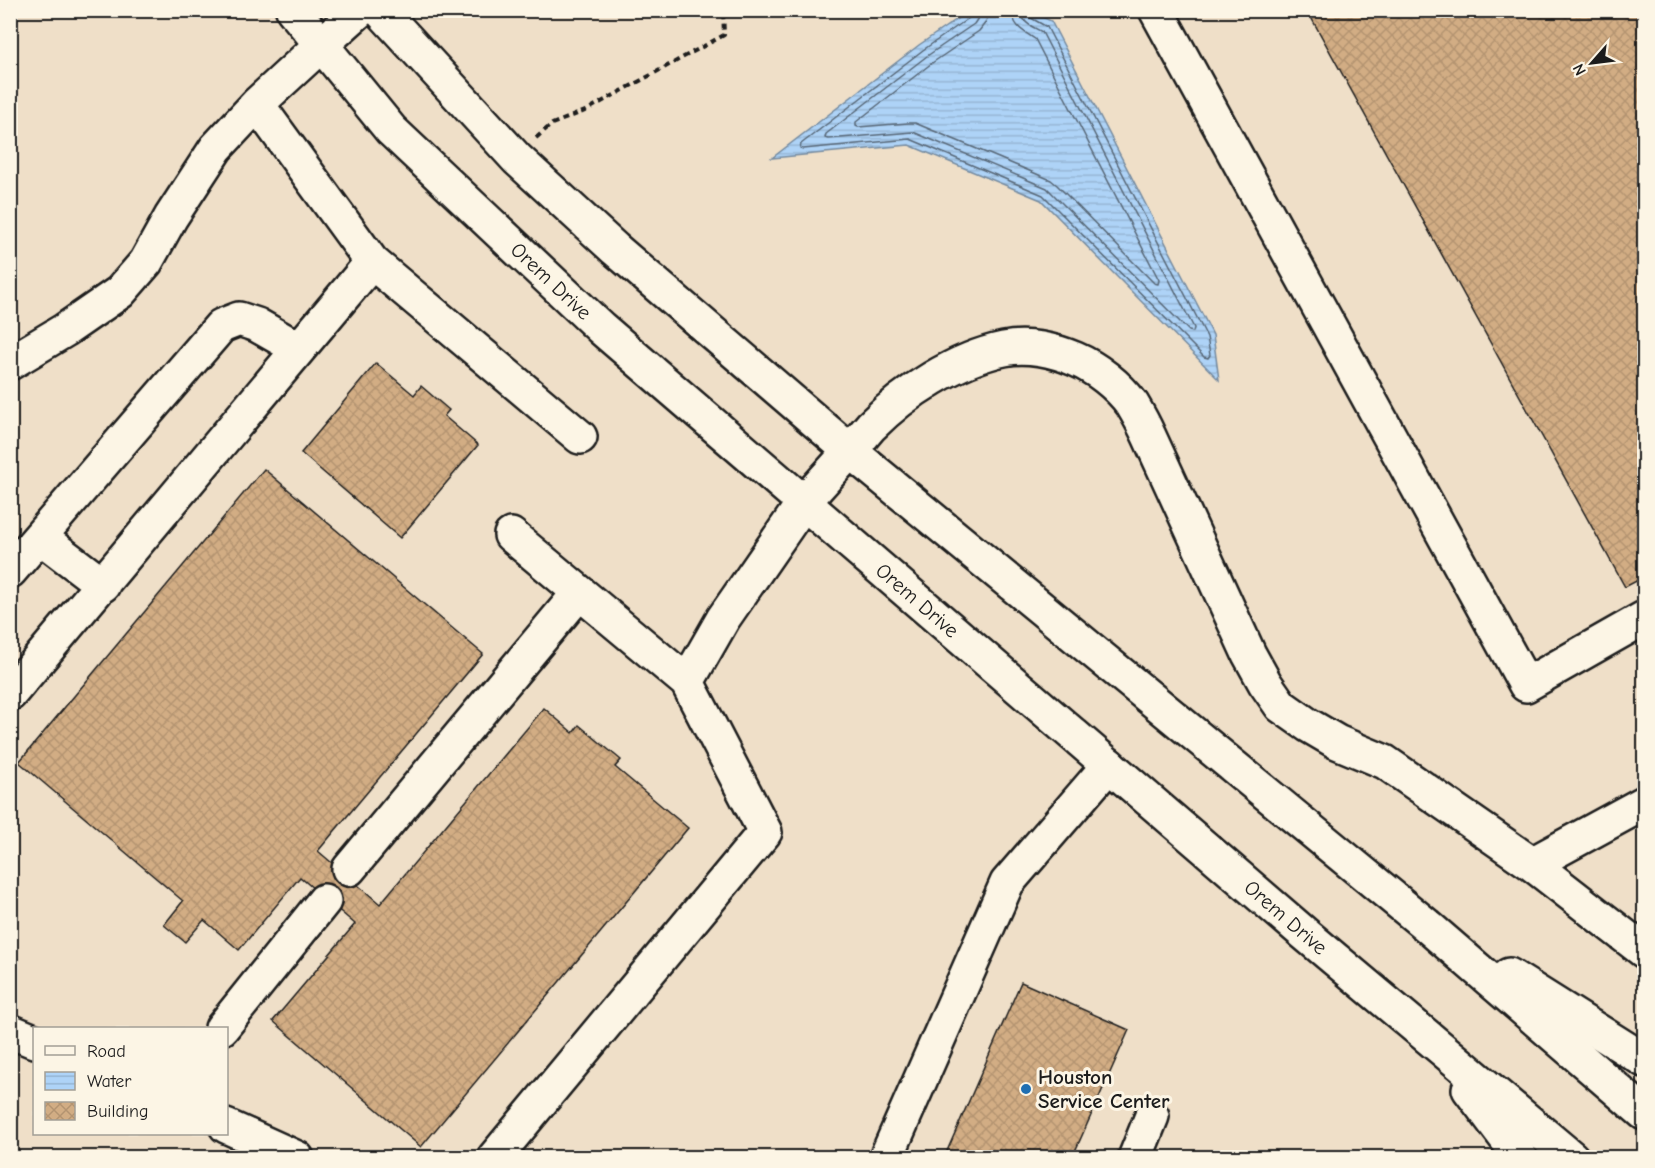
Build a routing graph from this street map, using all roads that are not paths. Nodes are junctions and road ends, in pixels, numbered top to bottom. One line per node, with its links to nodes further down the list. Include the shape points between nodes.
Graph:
1 (293, 10): 5 (main road, Orem Drive)
2 (360, 10): 5 (main road)
3 (380, 10): 11 (main road, via 518,159 615,249)
4 (1156, 10): 18 (main road, via 1526,685)
5 (321, 45): 6 (main road); 12 (main road, Orem Drive, via 391,130 601,328)
6 (257, 104): 7 (main road); 9 (main road, via 216,148 146,262 120,292)
7 (372, 262): 8 (main road); 10 (main road)
8 (299, 349): 14 (main road, via 239,319 221,326); 16 (main road)
9 (10, 363)
10 (580, 437)
11 (850, 451): 12 (main road); 23 (main road, via 896,405 930,380 971,360 1005,349 1033,348 1059,352 1090,366 1131,403 1249,654 1281,706 1337,742 1385,762); 26 (main road)
12 (804, 502): 19 (main road, via 723,619); 21 (main road, Orem Drive)
13 (511, 535): 17 (main road)
14 (40, 537): 15 (main road); 16 (main road)
15 (10, 571)
16 (103, 585): 20 (main road)
17 (579, 593): 19 (main road); 24 (main road)
18 (1644, 618)
19 (687, 682): 37 (main road, via 765,832)
20 (10, 694)
21 (1109, 765): 31 (main road, Orem Drive); 38 (main road, via 1007,883)
22 (1644, 803): 23 (main road)
23 (1532, 864): 27 (main road)
24 (349, 869)
25 (324, 901): 28 (main road)
26 (1425, 924): 32 (main road); 33 (main road)
27 (1644, 951)
28 (224, 1027)
29 (10, 1031): 30 (main road)
30 (33, 1041)
31 (1436, 1044): 40 (main road); 41 (main road, Orem Drive)
32 (1644, 1060)
33 (1644, 1113)
34 (1152, 1116): 39 (main road)
35 (228, 1127): 36 (main road)
36 (297, 1158)
37 (494, 1158)
38 (886, 1158)
39 (1135, 1158)
40 (1521, 1158)
41 (1572, 1158)

